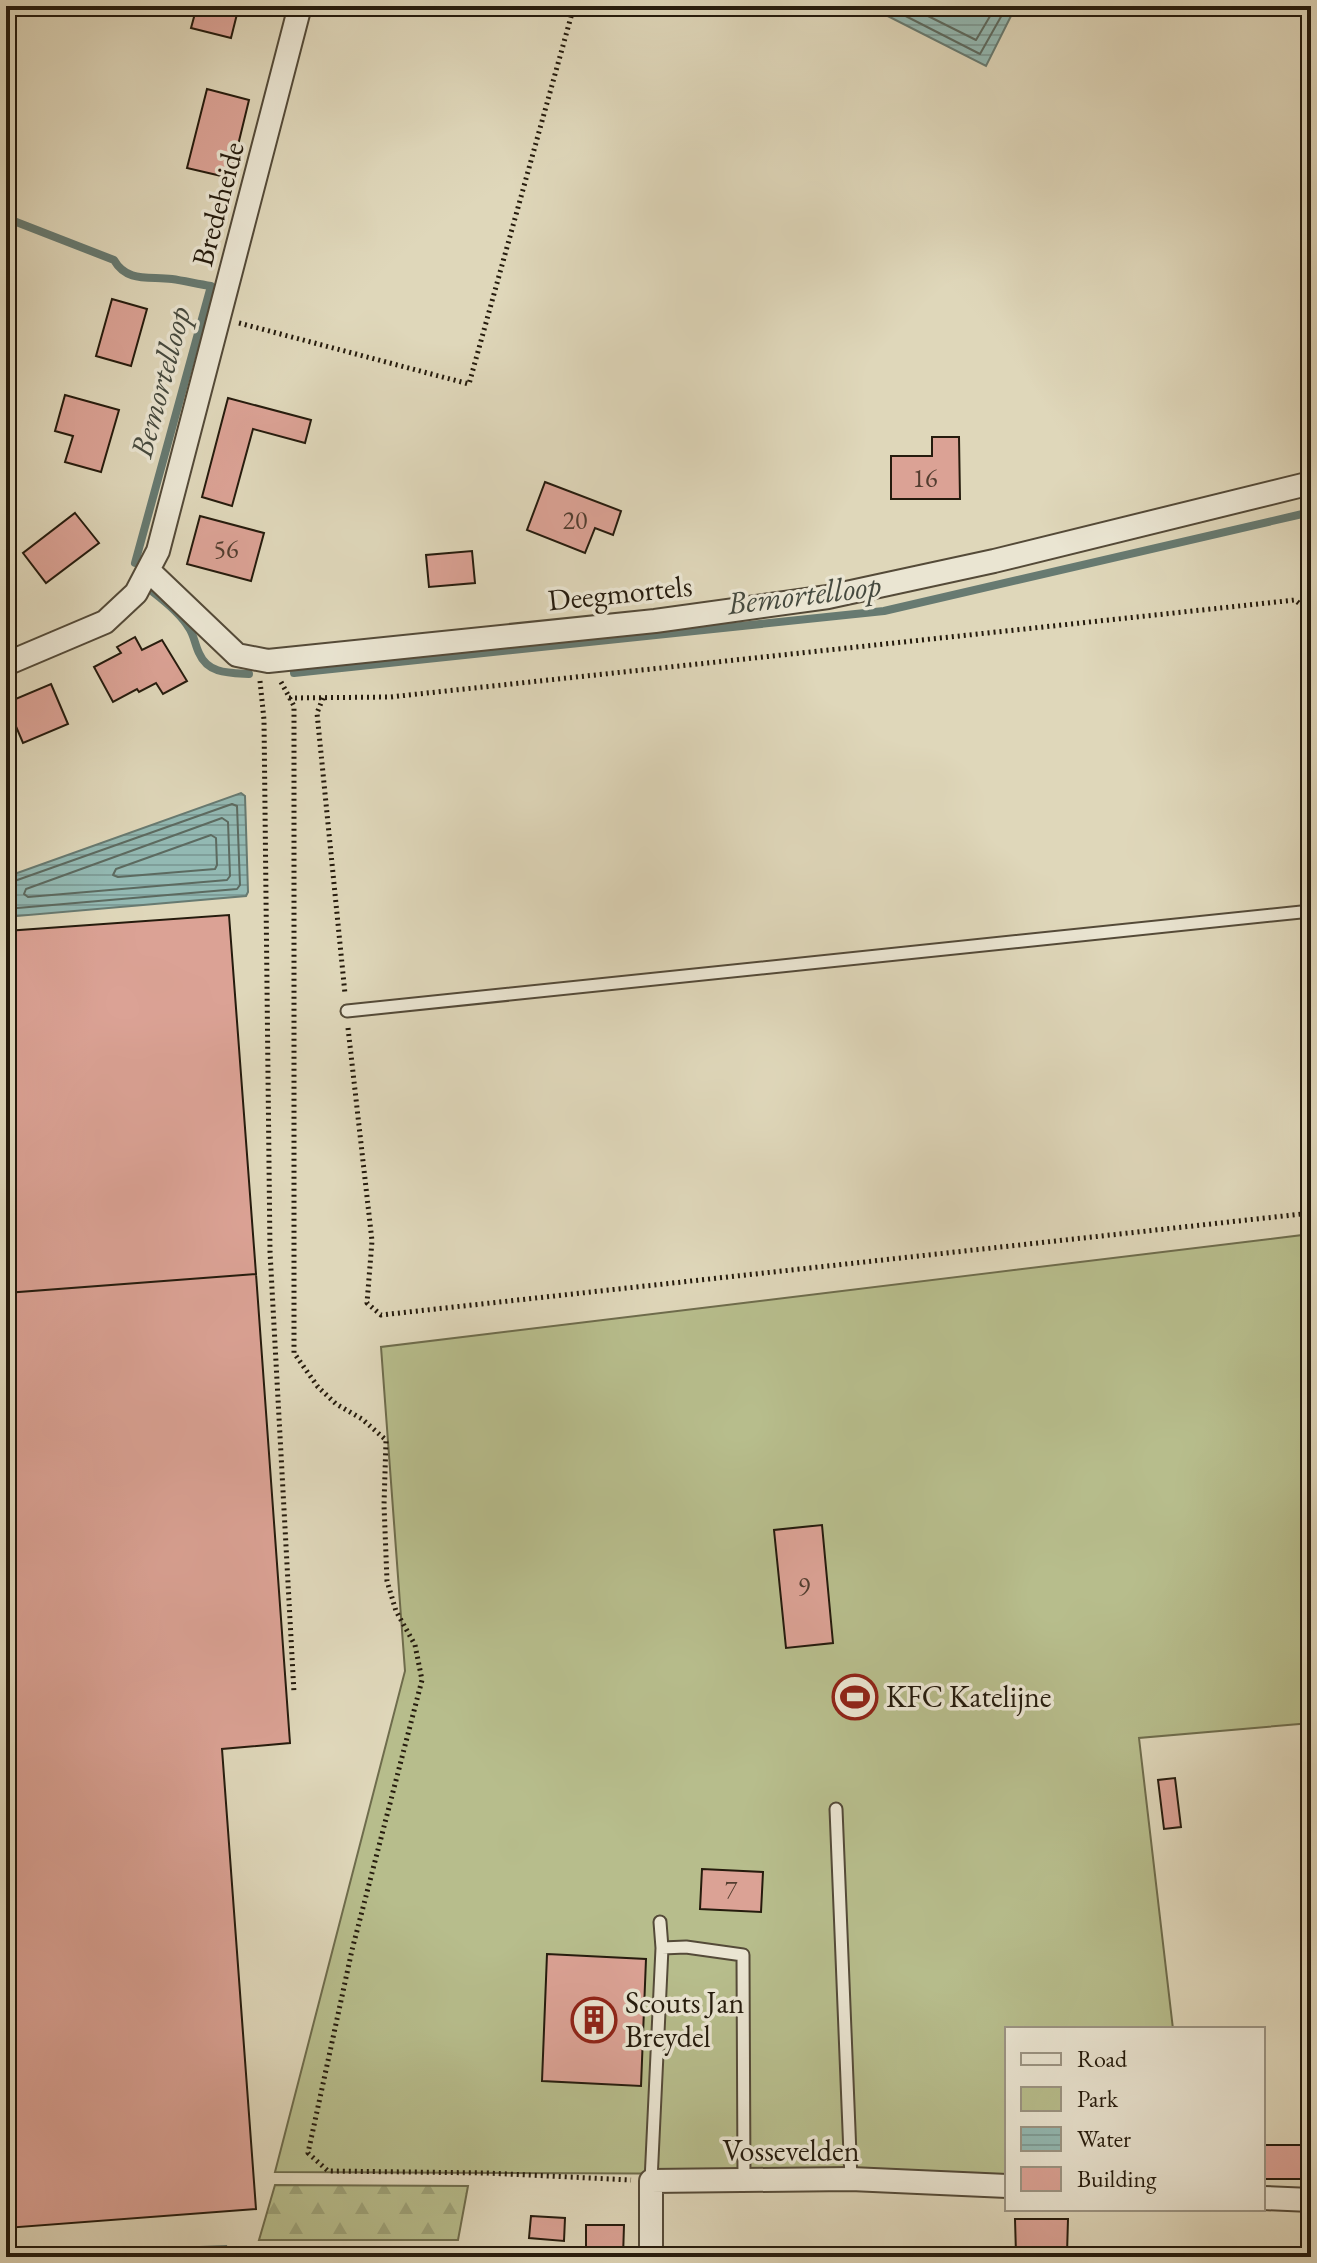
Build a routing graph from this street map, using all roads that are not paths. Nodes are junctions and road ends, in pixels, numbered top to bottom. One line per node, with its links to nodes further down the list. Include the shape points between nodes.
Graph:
1 (300, 6): 3 (street, Bredeheide)
2 (1311, 483): 3 (street, Deegmortels, via 828,597 655,621 260,659 237,655)
3 (149, 571): 4 (street, Bredeheide, via 136,593 105,622)
4 (6, 664)
5 (1311, 911): 6 (lane)
6 (347, 1011)
7 (836, 1809): 10 (lane)
8 (660, 1922): 9 (lane)
9 (662, 1948): 11 (lane); 12 (lane, via 743,1955)
10 (851, 2179): 12 (street, Vossevelden); 13 (street, Vossevelden)
11 (651, 2181): 12 (street, Vossevelden); 16 (street)
12 (744, 2181)
13 (1005, 2186)
14 (1265, 2198): 15 (street)
15 (1311, 2200)
16 (651, 2257)

